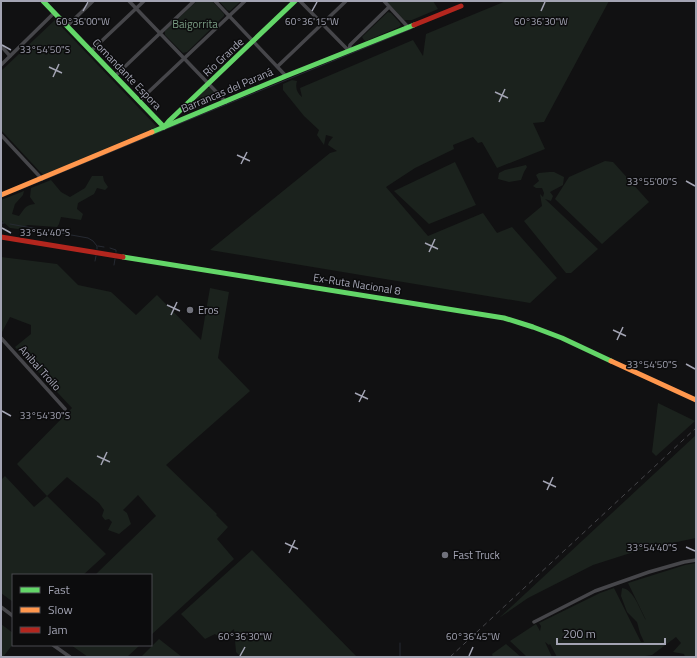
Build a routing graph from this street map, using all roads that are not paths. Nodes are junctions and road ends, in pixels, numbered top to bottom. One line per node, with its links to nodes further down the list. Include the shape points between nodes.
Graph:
1 (43, 1): 15 (street, Comandante Espora)
2 (93, 1): 18 (street)
3 (129, 1): 14 (street)
4 (144, 1): 14 (street)
5 (194, 1): 20 (street)
6 (214, 1): 16 (street)
7 (245, 1): 16 (street)
8 (295, 1): 21 (street, Río Grande)
9 (300, 1): 17 (street)
10 (346, 1): 17 (street)
11 (384, 1): 13 (street)
12 (460, 4): 19 (street, Barrancas del Paraná)
13 (389, 7): 19 (street); 24 (street, via 350,45)
14 (136, 9): 20 (street); 23 (street)
15 (54, 13): 18 (street, Comandante Espora); 25 (street)
16 (229, 16): 21 (street); 26 (street)
17 (322, 24): 24 (street); 28 (street)
18 (67, 26): 23 (street, Comandante Espora)
19 (408, 27): 24 (street, Barrancas del Paraná)
20 (160, 33): 26 (street); 29 (street)
21 (253, 42): 28 (street); 31 (street, Río Grande)
22 (1, 46): 25 (street)
23 (91, 51): 29 (street, Comandante Espora)
24 (349, 52): 30 (street, Barrancas del Paraná)
25 (10, 56): 27 (street)
26 (185, 59): 31 (street); 32 (street)
27 (1, 65)
28 (278, 66): 30 (street)
29 (115, 76): 32 (street, Comandante Espora)
30 (286, 76): 33 (street, Barrancas del Paraná)
31 (209, 84): 33 (street); 34 (street, Río Grande)
32 (139, 101): 34 (street, Comandante Espora)
33 (226, 102): 34 (street, Barrancas del Paraná)
34 (164, 127): 36 (street, Barrancas del Paraná)
35 (1, 135): 36 (street)
36 (42, 179): 37 (street, Barrancas del Paraná)
37 (1, 195)
38 (1, 237): 40 (street, Ex-Ruta Nacional 8, via 504,318 562,338)
39 (1, 338): 41 (street, Anibal Troilo)
40 (696, 400)
41 (65, 409)
42 (696, 560): 45 (street, via 595,590)
43 (1, 607): 44 (street)
44 (12, 615)
45 (534, 622)
46 (55, 646): 47 (street)
47 (70, 657)

